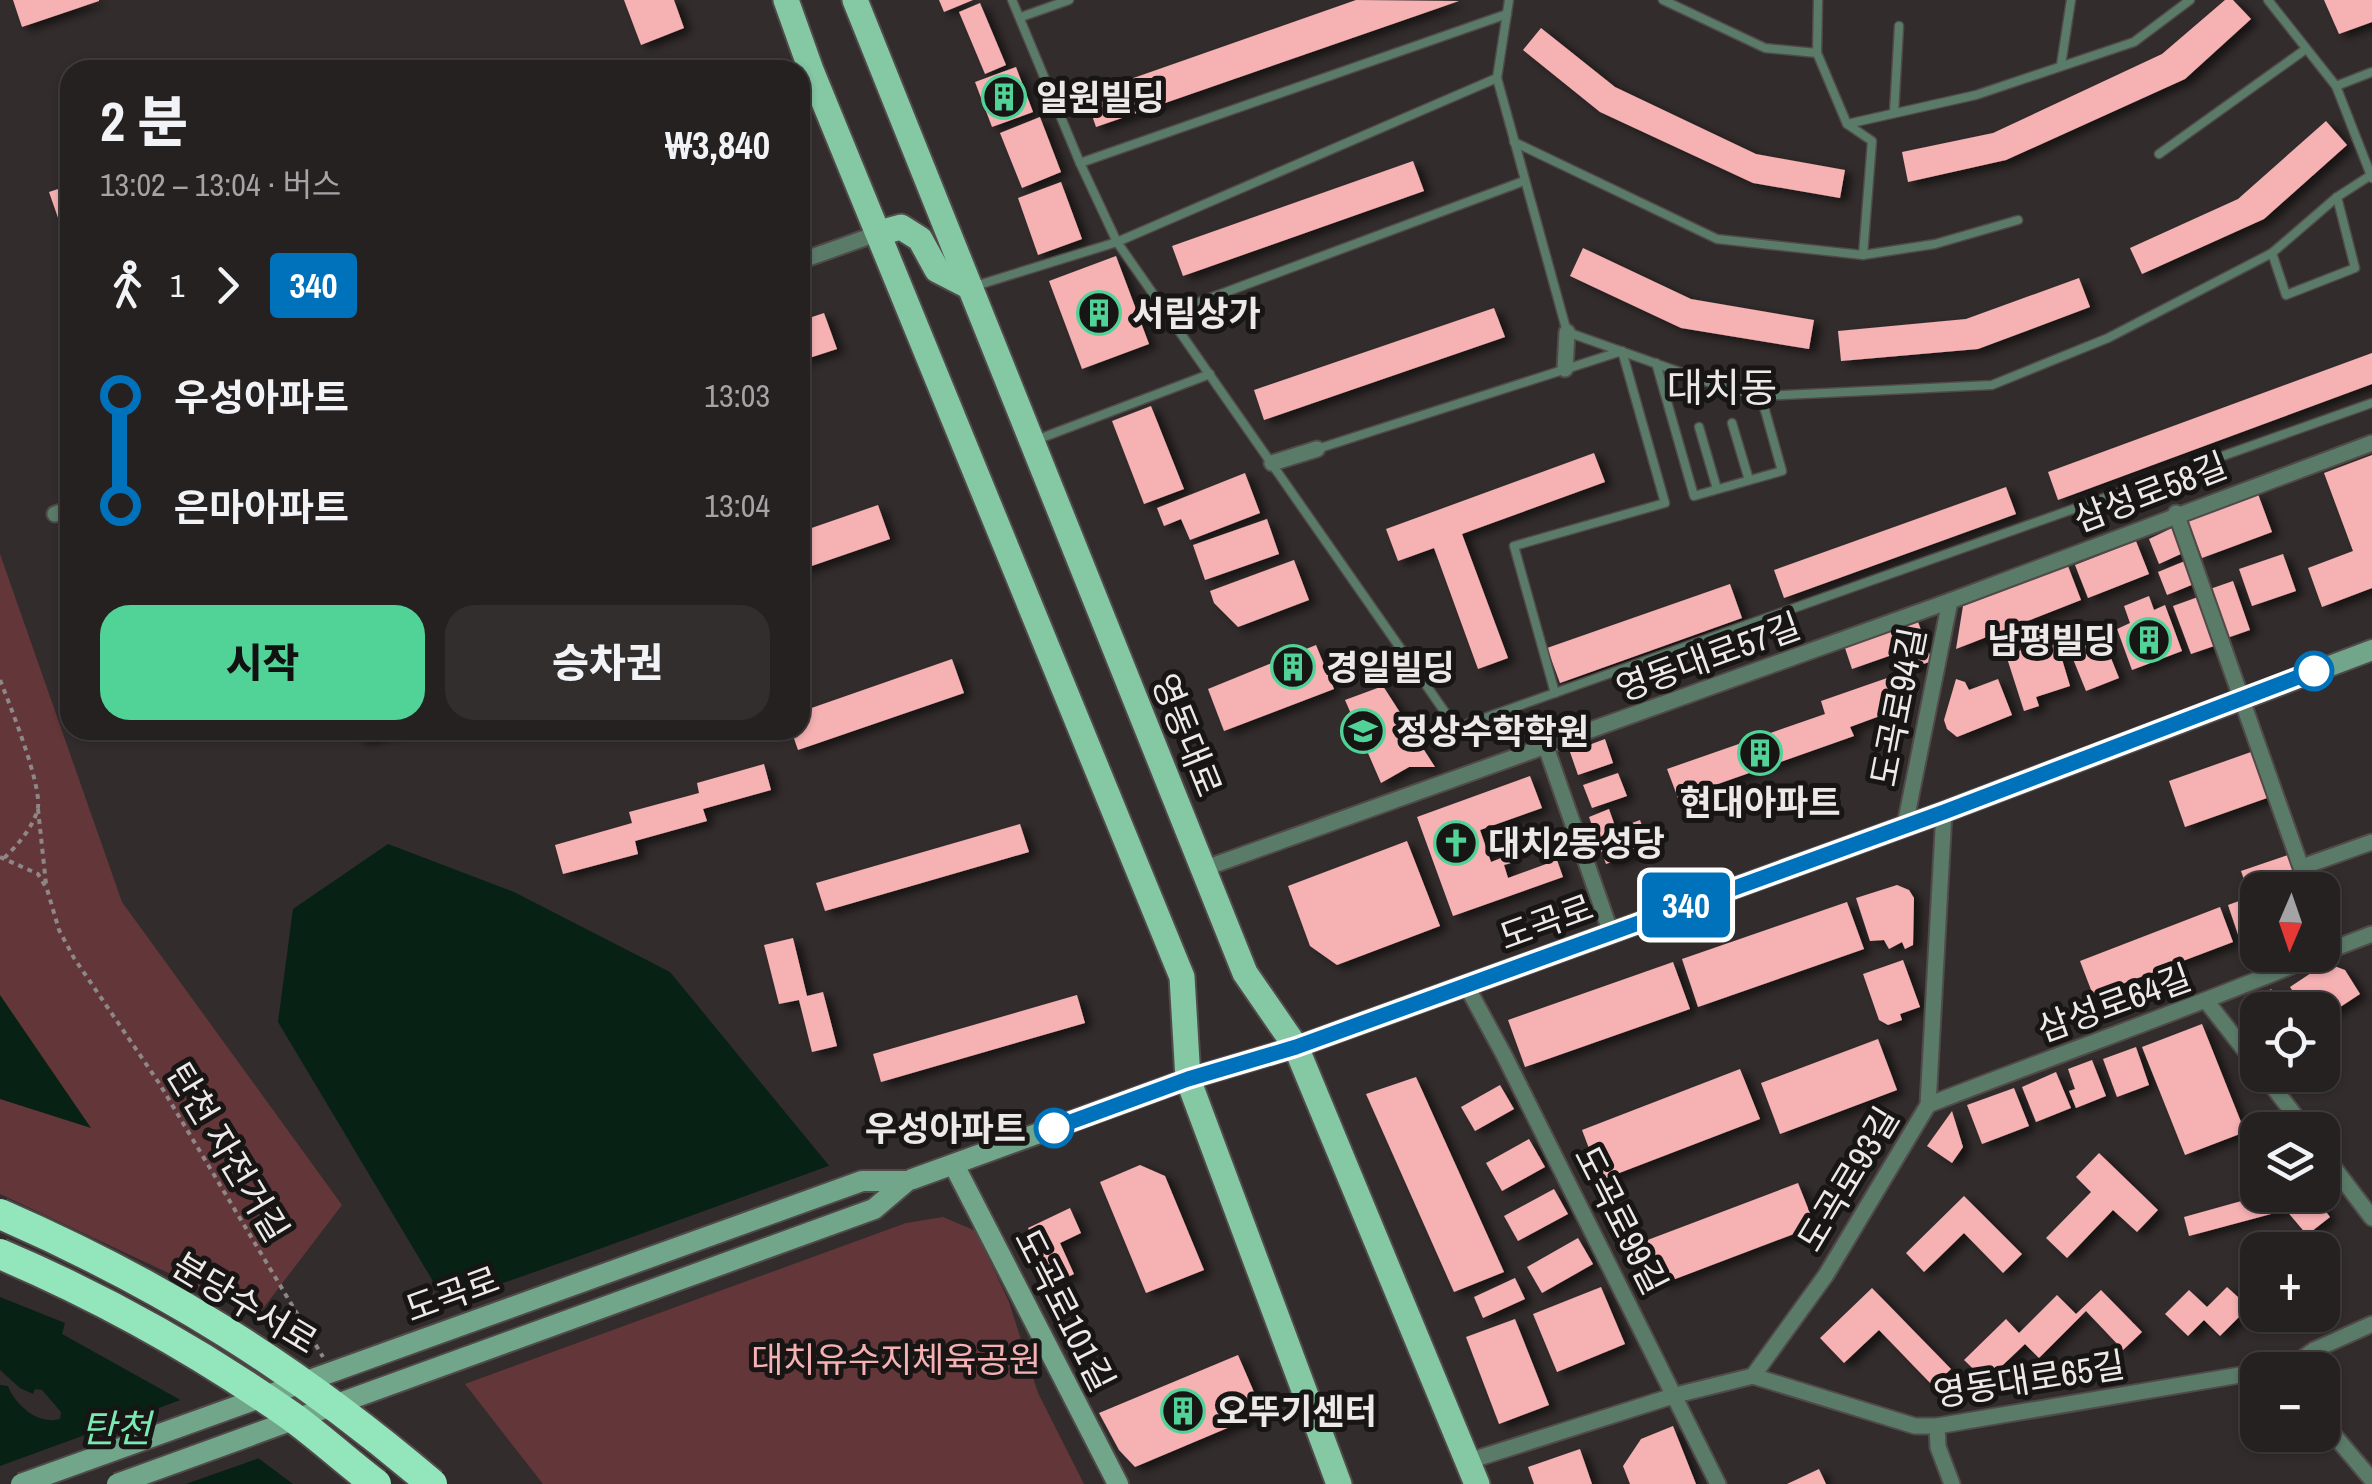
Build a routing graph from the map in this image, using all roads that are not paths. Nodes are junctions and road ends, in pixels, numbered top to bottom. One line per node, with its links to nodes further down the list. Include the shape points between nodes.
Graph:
1 (786, 0): 18 (main road)
2 (855, 0): 38 (main road, 영동대로)
3 (1012, 0): 14 (lane)
4 (1069, 0): 14 (lane)
5 (1509, 0): 12 (lane)
6 (1663, 0): 17 (lane, via 1765,48)
7 (1818, 0): 17 (lane)
8 (2071, 0): 19 (lane)
9 (2173, 0): 13 (lane)
10 (2190, 0): 13 (lane)
11 (2268, 0): 16 (lane)
12 (1507, 14): 22 (lane); 28 (lane)
13 (2172, 14): 19 (lane, via 2134,42)
14 (1021, 17): 28 (lane)
15 (1899, 26): 24 (lane)
16 (2306, 49): 23 (lane); 27 (lane)
17 (1817, 53): 25 (lane)
18 (807, 60)
19 (2062, 65): 24 (lane)
20 (810, 67): 33 (main road)
21 (2372, 72): 23 (lane)
22 (1497, 78): 26 (lane); 34 (lane)
23 (2336, 86): 29 (lane)
24 (1894, 113): 25 (lane)
25 (1847, 124): 36 (lane, via 1872,141)
26 (1514, 142): 30 (lane); 36 (lane, via 1718,239)
27 (2159, 154)
28 (1080, 163): 34 (lane)
29 (2371, 177): 31 (lane)
30 (1524, 181): 39 (lane); 40 (lane)
31 (2337, 197): 35 (lane); 35 (lane, via 2355,268 2286,295)
32 (2018, 220): 36 (lane)
33 (880, 233): 37 (street); 38 (main road, via 901,227 920,239 937,270); 75 (main road, via 1182,977)
34 (1117, 242): 38 (lane); 39 (lane)
35 (2272, 253): 45 (lane, via 2108,338 1992,385)
36 (1863, 256)
37 (810, 258)
38 (970, 287): 49 (main road, 영동대로)
39 (1167, 314): 44 (lane)
40 (1568, 332): 41 (lane); 43 (street)
41 (1622, 351): 42 (lane); 43 (lane); 58 (lane, via 1665,503 1514,546)
42 (1656, 363): 45 (lane); 54 (lane, via 1694,496)
43 (1565, 369): 51 (lane)
44 (1210, 374): 49 (lane); 52 (lane)
45 (1761, 396): 53 (lane, via 1782,471)
46 (2372, 403): 58 (lane)
47 (1732, 424): 53 (lane)
48 (1699, 427): 54 (lane)
49 (1032, 442): 65 (main road, 영동대로)
50 (2372, 443): 55 (street, 삼성로58길)
51 (1317, 449): 52 (street)
52 (1272, 463): 58 (lane, via 1456,728)
53 (1749, 480): 54 (lane)
54 (1717, 489)
55 (2176, 514): 56 (street, 삼성로58길); 59 (street)
56 (1950, 600): 60 (street, 영동대로57길); 62 (street, 도곡로94길)
57 (2372, 650): 59 (main road, 도곡로)
58 (1554, 693)
59 (2243, 698): 61 (main road, 도곡로); 64 (street)
60 (1546, 747): 65 (street, 영동대로57길); 67 (street)
61 (1944, 812): 62 (main road, 도곡로); 77 (street, 도곡로93길)
62 (1905, 825): 67 (main road, 도곡로)
63 (2372, 842): 64 (street)
64 (2302, 866): 66 (street)
65 (1203, 869): 74 (main road, 영동대로, via 1245,973)
66 (2304, 872)
67 (1611, 933): 71 (main road, 도곡로)
68 (2372, 934): 69 (street, 삼성로64길)
69 (2340, 947)
70 (2279, 972): 72 (street, 삼성로64길)
71 (1466, 985): 74 (main road, 도곡로); 89 (street, 도곡로99길)
72 (2207, 1002): 73 (street); 77 (street, 삼성로64길)
73 (2240, 1044)
74 (1296, 1047): 75 (main road, 도곡로); 92 (main road, 영동대로)
75 (1188, 1079): 79 (main road, 도곡로); 99 (main road)
76 (2277, 1092): 78 (street)
77 (1928, 1105): 88 (street, 도곡로93길, via 1826,1275)
78 (2292, 1112)
79 (954, 1166): 81 (main road, 도곡로); 98 (main road, 도곡로101길)
80 (2340, 1176): 83 (street)
81 (907, 1181): 94 (main road, 도곡로, bridge, via 862,1180); 95 (main road, 도곡로, bridge, via 874,1208)
82 (0, 1214): 97 (highway, 분당수서로, bridge, via 201,1314 320,1393)
83 (2372, 1218)
84 (0, 1254): 96 (highway, 분당수서로, bridge, via 238,1380)
85 (2372, 1324): 86 (street)
86 (2311, 1352)
87 (2240, 1375): 90 (street, 영동대로65길)
88 (1753, 1376): 89 (street); 90 (street, 영동대로65길, via 1915,1426)
89 (1676, 1395): 92 (street); 100 (street, 도곡로99길)
90 (1937, 1426): 101 (street)
91 (2340, 1442): 93 (street)
92 (1473, 1473)
93 (2372, 1480)
94 (21, 1484)
95 (117, 1484)
96 (376, 1484)
97 (432, 1484)
98 (1118, 1484)
99 (1339, 1484)
100 (1718, 1484)
101 (1952, 1484)

